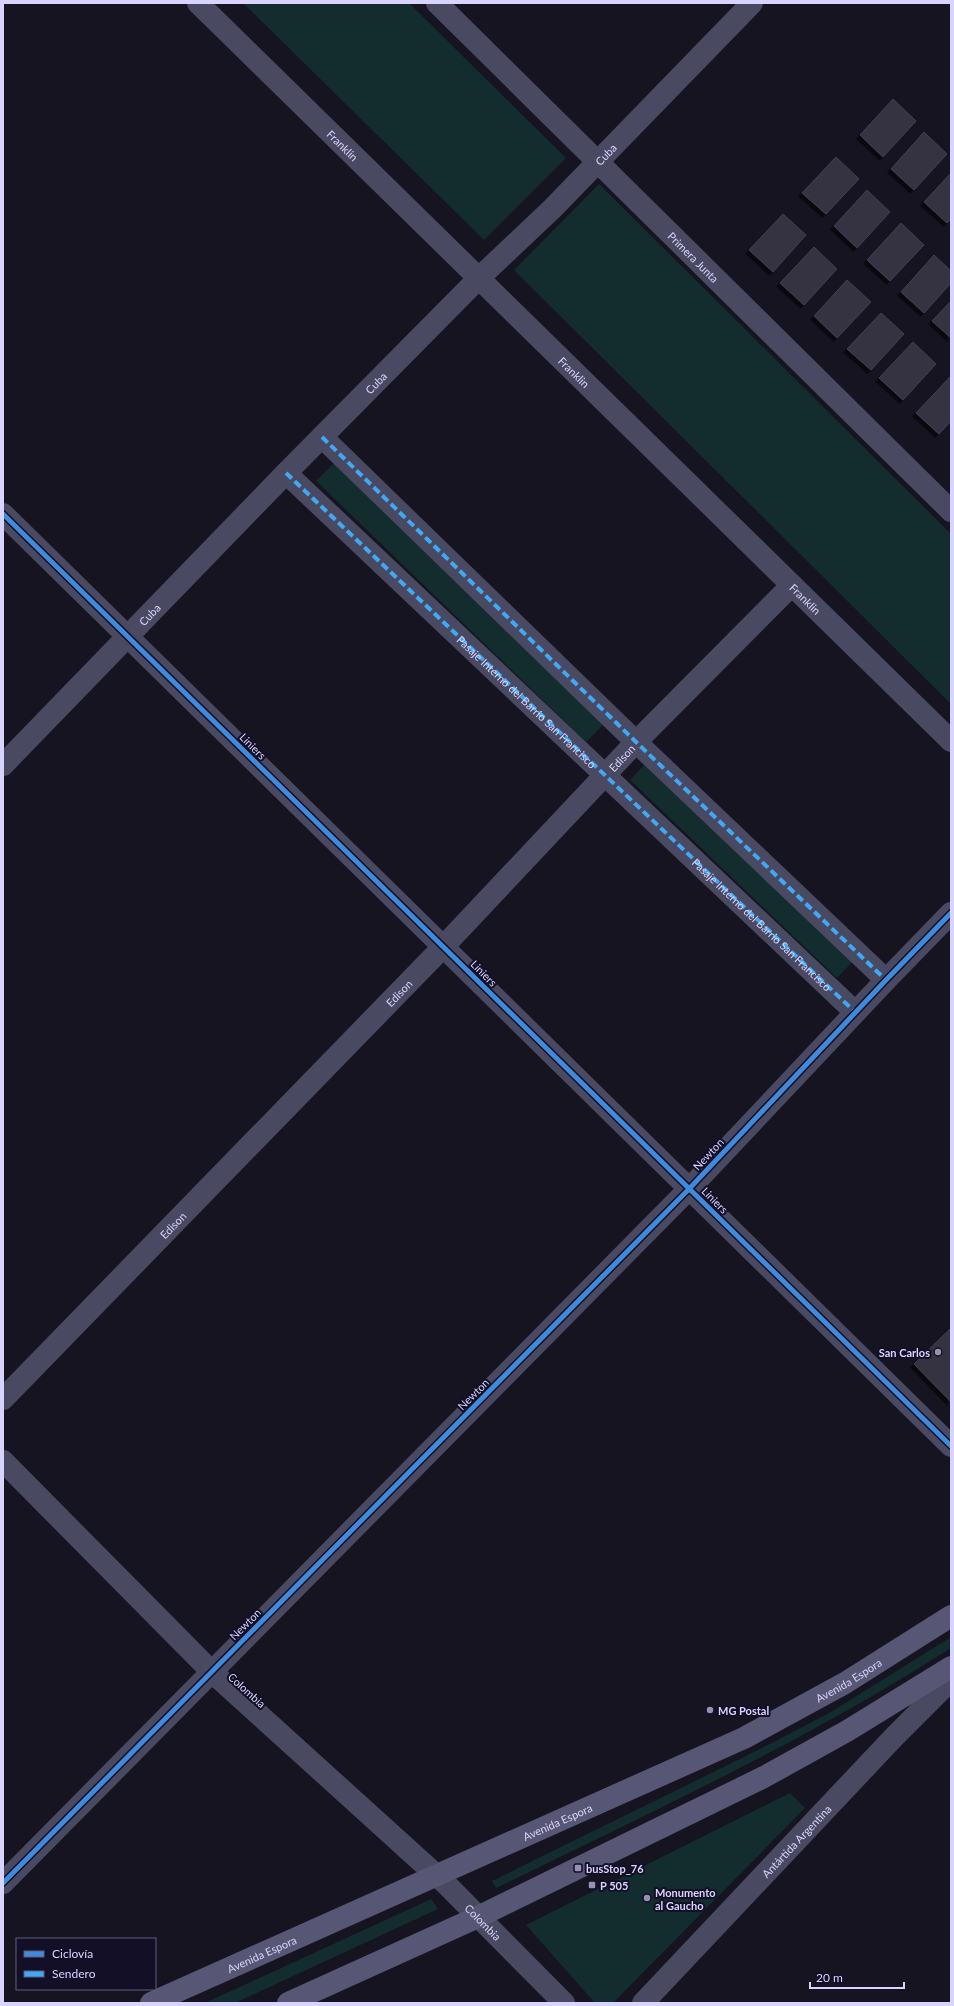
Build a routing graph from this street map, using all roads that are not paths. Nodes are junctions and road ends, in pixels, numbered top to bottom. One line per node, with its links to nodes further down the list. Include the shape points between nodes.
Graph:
1 (198, 3): 5 (street, Franklin)
2 (437, 3): 4 (street, Primera Junta)
3 (752, 3): 4 (street, Cuba)
4 (598, 162): 5 (street, Cuba); 8 (street, Primera Junta)
5 (479, 278): 6 (street, Cuba); 10 (street, Franklin)
6 (322, 436): 7 (street, Cuba); 13 (street)
7 (286, 473): 11 (street, Cuba); 15 (street, Pasaje Interno del Barrio San Francisco)
8 (951, 511)
9 (3, 514): 11 (street, Liniers)
10 (792, 585): 12 (street, Franklin); 13 (street, Edison)
11 (128, 637): 14 (street, Cuba); 17 (street, Liniers)
12 (950, 739)
13 (636, 742): 15 (street, Edison); 18 (street)
14 (3, 765)
15 (604, 776): 17 (street, Edison); 19 (street, Pasaje Interno del Barrio San Francisco)
16 (951, 913): 18 (street, Newton)
17 (443, 947): 20 (street, Liniers); 21 (street, Edison)
18 (886, 980): 19 (street, Newton)
19 (855, 1012): 20 (street, Newton)
20 (689, 1189): 22 (street, Liniers); 26 (street, Newton)
21 (3, 1399)
22 (951, 1446)
23 (3, 1461): 26 (street, Colombia)
24 (951, 1616): 28 (main road, Avenida Espora, via 845,1683 744,1738)
25 (951, 1667): 30 (main road, via 764,1777)
26 (212, 1672): 28 (street, Colombia); 29 (street, Newton)
27 (951, 1680): 34 (street, Antártida Argentina, via 899,1731)
28 (435, 1875): 30 (street, Colombia); 31 (main road, Avenida Espora)
29 (3, 1883)
30 (478, 1917): 32 (main road); 33 (street, Colombia)
31 (151, 2003)
32 (288, 2003)
33 (564, 2003)
34 (643, 2003)

